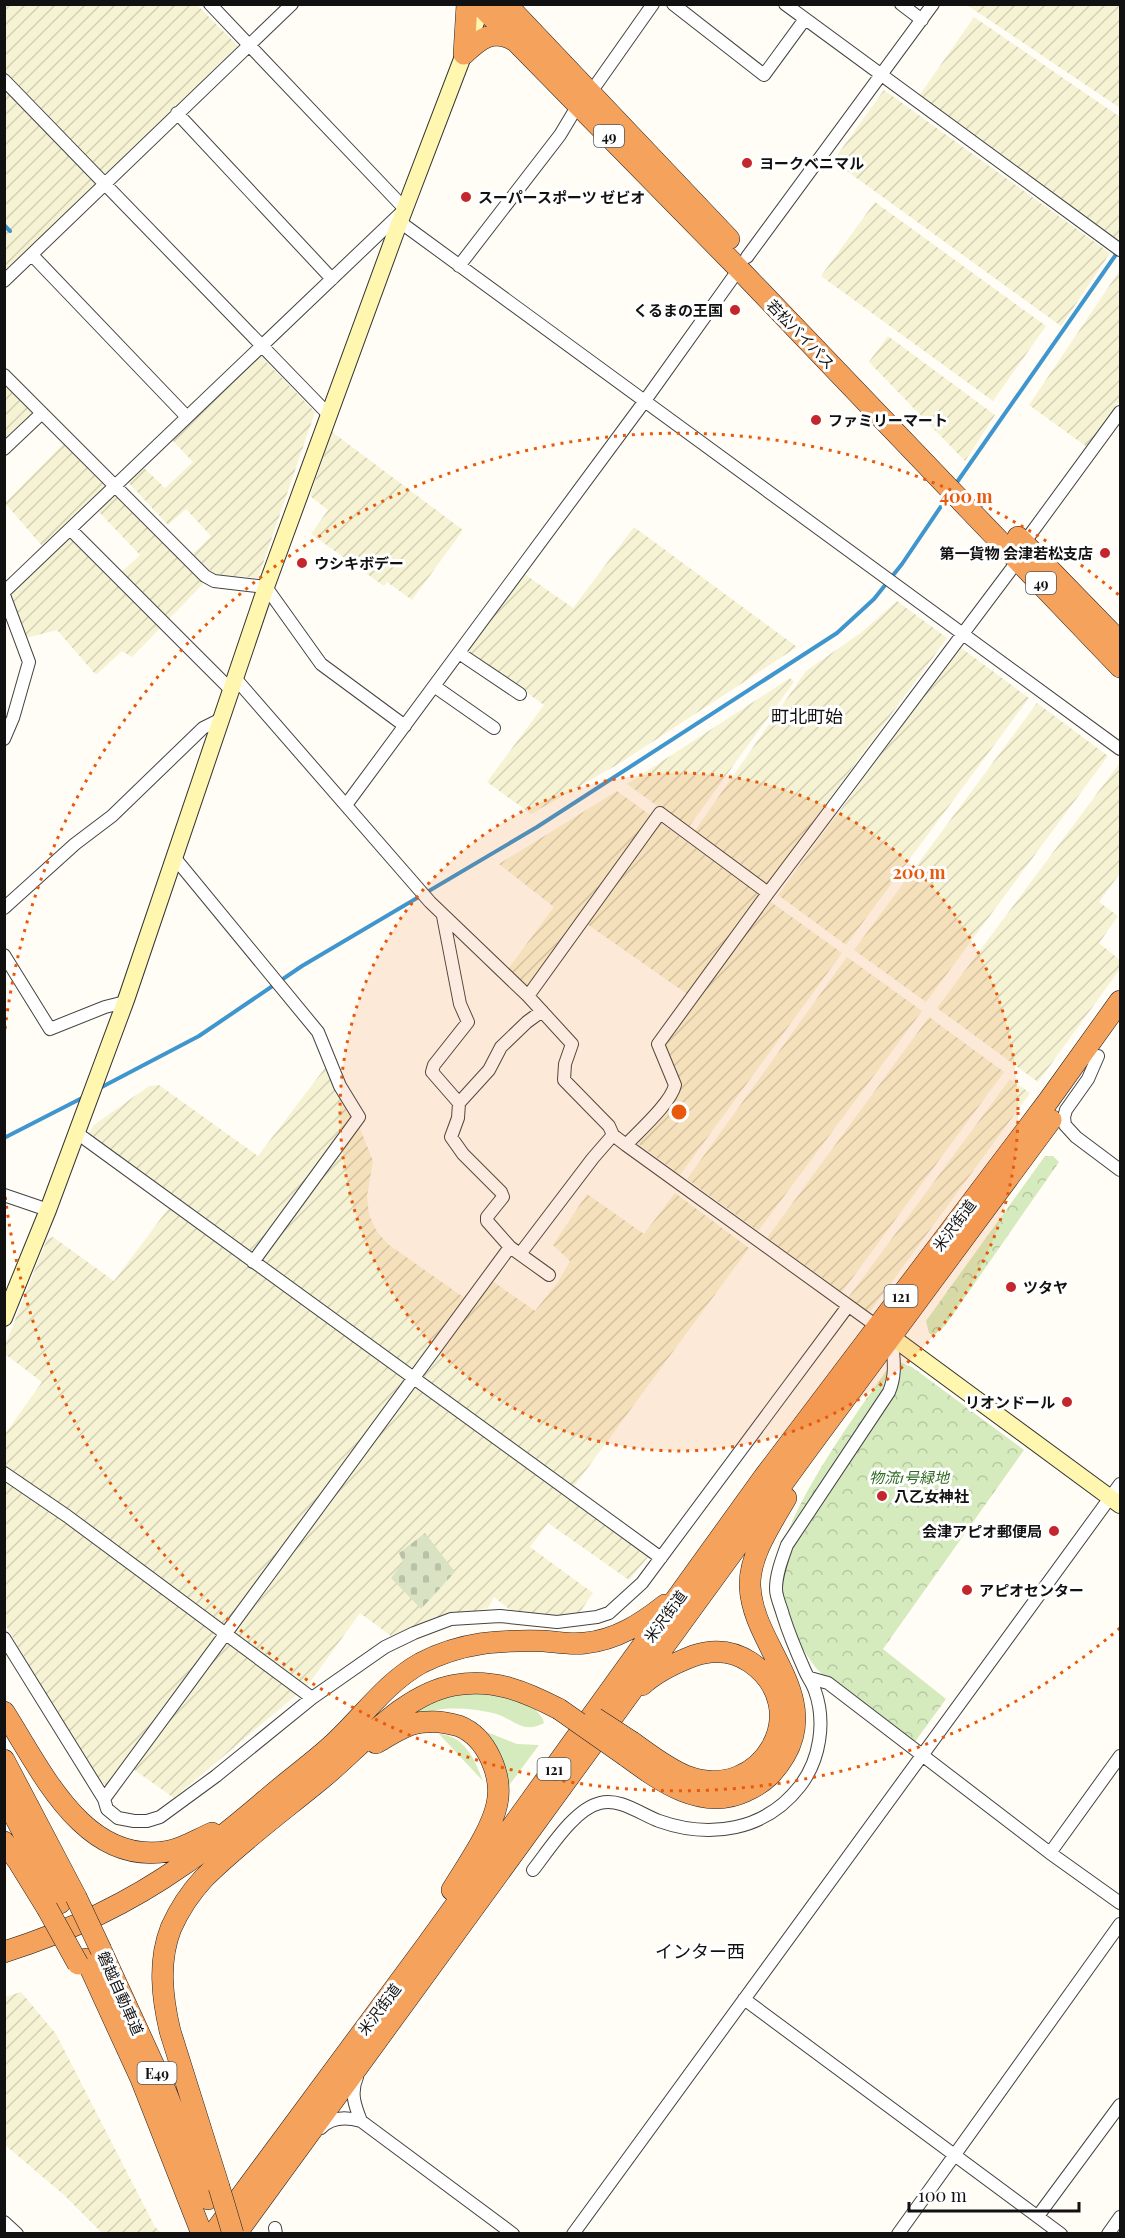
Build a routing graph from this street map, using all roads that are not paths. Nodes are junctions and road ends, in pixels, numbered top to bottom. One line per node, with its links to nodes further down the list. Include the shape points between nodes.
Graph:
1 (210, 4): 13 (street)
2 (292, 4): 13 (street)
3 (506, 4): 17 (highway, 若松バイパス / 49)
4 (653, 4): 17 (street)
5 (673, 4): 10 (street, via 764,75)
6 (785, 4): 10 (street)
7 (901, 4): 11 (street)
8 (933, 4): 11 (street)
9 (478, 5): 12 (highway, 若松バイパス / 49); 14 (highway, via 468,21)
10 (805, 19): 15 (street)
11 (922, 20): 15 (street)
12 (516, 42): 14 (highway, via 489,35); 17 (highway, 若松バイパス / 49)
13 (250, 45): 18 (street); 20 (street)
14 (464, 54): 20 (street)
15 (882, 76): 21 (street); 23 (street)
16 (4, 80): 19 (street)
17 (585, 98): 23 (highway, 若松バイパス / 49); 24 (street)
18 (177, 113): 19 (street); 25 (street)
19 (107, 184): 22 (street); 27 (street)
20 (403, 215): 24 (street); 25 (street); 32 (street)
21 (1120, 250)
22 (32, 255): 26 (street); 33 (street)
23 (743, 263): 29 (street); 37 (highway, 若松バイパス / 49)
24 (459, 266): 29 (street)
25 (332, 279): 27 (street)
26 (4, 281)
27 (261, 345): 32 (street); 33 (street)
28 (4, 375): 31 (street)
29 (644, 402): 40 (street); 42 (street)
30 (1120, 412): 37 (street)
31 (42, 413): 34 (street); 35 (street)
32 (329, 415): 38 (street)
33 (187, 417): 35 (street)
34 (4, 449)
35 (115, 487): 36 (street); 38 (street, via 205,576 214,581)
36 (70, 530): 39 (street); 44 (street)
37 (1022, 551): 40 (street); 41 (highway, 若松バイパス / 49); 43 (highway, 若松バイパス / 49)
38 (266, 587): 44 (street); 48 (street, via 321,664)
39 (4, 594): 50 (street, via 29,662)
40 (962, 632): 51 (street); 54 (street)
41 (1120, 642)
42 (459, 653): 45 (street); 46 (street)
43 (1120, 667)
44 (233, 684): 47 (street); 52 (street)
45 (434, 686): 48 (street); 49 (street)
46 (520, 694)
47 (220, 719): 53 (street); 55 (street, via 203,728 112,816)
48 (405, 726): 52 (street)
49 (494, 728)
50 (4, 739)
51 (1120, 749)
52 (346, 805): 56 (street)
53 (174, 857): 60 (street); 74 (street, via 318,1032 340,1086 359,1118)
54 (768, 893): 58 (street, via 660,813); 68 (street, via 658,1044 674,1090)
55 (4, 908)
56 (443, 916): 58 (street); 64 (street, via 460,1004 468,1022 432,1072)
57 (4, 955): 60 (street, via 50,1029)
58 (528, 996): 61 (street)
59 (1120, 1001): 78 (highway, 米沢街道 / 121)
60 (125, 1002): 65 (street)
61 (542, 1011): 64 (street, via 501,1047 489,1070); 66 (street, via 572,1044 564,1080 609,1126)
62 (1120, 1025): 63 (highway, 米沢街道 / 121)
63 (1098, 1056): 67 (street, via 1064,1117 1068,1130); 69 (highway, 米沢街道 / 121)
64 (459, 1103): 73 (street, via 451,1137 501,1192 502,1197 487,1221)
65 (77, 1133): 72 (street); 74 (street)
66 (613, 1135): 68 (street); 73 (street)
67 (1076, 1137): 69 (street, via 1054,1135); 70 (street)
68 (626, 1145): 76 (street)
69 (1030, 1148): 78 (highway, 米沢街道 / 121)
70 (1120, 1170)
71 (4, 1195): 72 (street)
72 (48, 1210): 77 (street)
73 (515, 1250): 75 (street); 79 (street)
74 (253, 1262): 79 (street)
75 (549, 1275)
76 (849, 1306): 78 (street); 83 (street)
77 (4, 1318)
78 (885, 1332): 80 (highway, 米沢街道 / 121); 82 (street); 84 (highway, 米沢街道 / 121, via 764,1477); 87 (street, via 895,1365 894,1381 787,1545 778,1571 776,1591)
79 (414, 1378): 83 (street); 85 (street)
80 (851, 1393): 89 (highway, 米沢街道 / 121); 91 (highway, via 784,1501 752,1569 754,1607 787,1679 795,1709 794,1729 778,1767 765,1781 745,1792 727,1798 692,1796 673,1788)
81 (4, 1473): 85 (street)
82 (1117, 1496): 93 (street)
83 (661, 1558): 88 (street, via 642,1583 609,1613 557,1622 500,1616 452,1619 385,1647)
84 (682, 1592): 92 (highway, via 618,1636 584,1644 479,1642 442,1653 389,1687); 109 (highway, 米沢街道 / 121)
85 (226, 1635): 88 (street); 97 (street)
86 (4, 1638): 97 (street)
87 (810, 1678): 93 (street, via 828,1683); 101 (street, via 820,1713 818,1750 800,1786 784,1802 748,1824 708,1831 658,1820 616,1802 599,1803 583,1810)
88 (312, 1698): 97 (street, via 160,1818 118,1818 107,1809)
89 (620, 1706): 91 (highway, via 647,1680 677,1663 714,1651 729,1652 759,1668 776,1692 779,1733 771,1749 750,1771 736,1779 706,1781 687,1776); 110 (highway, 米沢街道 / 121)
90 (4, 1712): 98 (highway, via 71,1813 110,1844 125,1850 168,1851)
91 (629, 1749): 92 (highway, bridge, via 562,1703 504,1685 478,1683 453,1685 408,1704)
92 (338, 1753): 98 (highway); 109 (highway, via 410,1725 444,1723 460,1727 479,1742 498,1778 498,1801 485,1833)
93 (923, 1756): 100 (street); 108 (street)
94 (1120, 1756): 100 (street)
95 (4, 1760): 102 (highway, 磐越自動車道 / E49)
96 (4, 1796): 102 (highway, 磐越自動車道 / E49)
97 (104, 1799)
98 (252, 1823): 105 (highway, via 141,1892 53,1935); 107 (highway, via 174,1884 102,1924); 115 (highway, via 189,1896 171,1928 163,1964 165,2008)
99 (4, 1842): 102 (highway)
100 (1050, 1853): 103 (street)
101 (533, 1870)
102 (61, 1903): 106 (highway, 磐越自動車道 / E49, bridge); 106 (highway, bridge)
103 (1120, 1903)
104 (1120, 1924): 113 (street)
105 (4, 1952)
106 (88, 1958): 115 (highway, 磐越自動車道 / E49, via 141,2079); 115 (highway, 磐越自動車道 / E49, via 166,2092)
107 (4, 1963)
108 (744, 1999): 113 (street); 124 (street)
109 (366, 2027): 120 (highway, 米沢街道 / 121)
110 (372, 2048): 112 (street, via 353,2090); 114 (highway, 米沢街道 / 121)
111 (1120, 2104): 116 (street)
112 (361, 2121): 114 (street, via 337,2118 325,2124 274,2192); 123 (street)
113 (955, 2157): 116 (street); 125 (street)
114 (261, 2199): 122 (highway, 米沢街道 / 121)
115 (206, 2209): 121 (highway, 磐越自動車道 / E49); 122 (highway, bridge)
116 (1038, 2216): 126 (street)
117 (1120, 2217): 127 (street)
118 (4, 2222): 119 (street)
119 (17, 2234)
120 (213, 2234)
121 (220, 2234)
122 (235, 2234)
123 (513, 2234)
124 (573, 2234)
125 (898, 2234)
126 (1061, 2234)
127 (1108, 2234)

